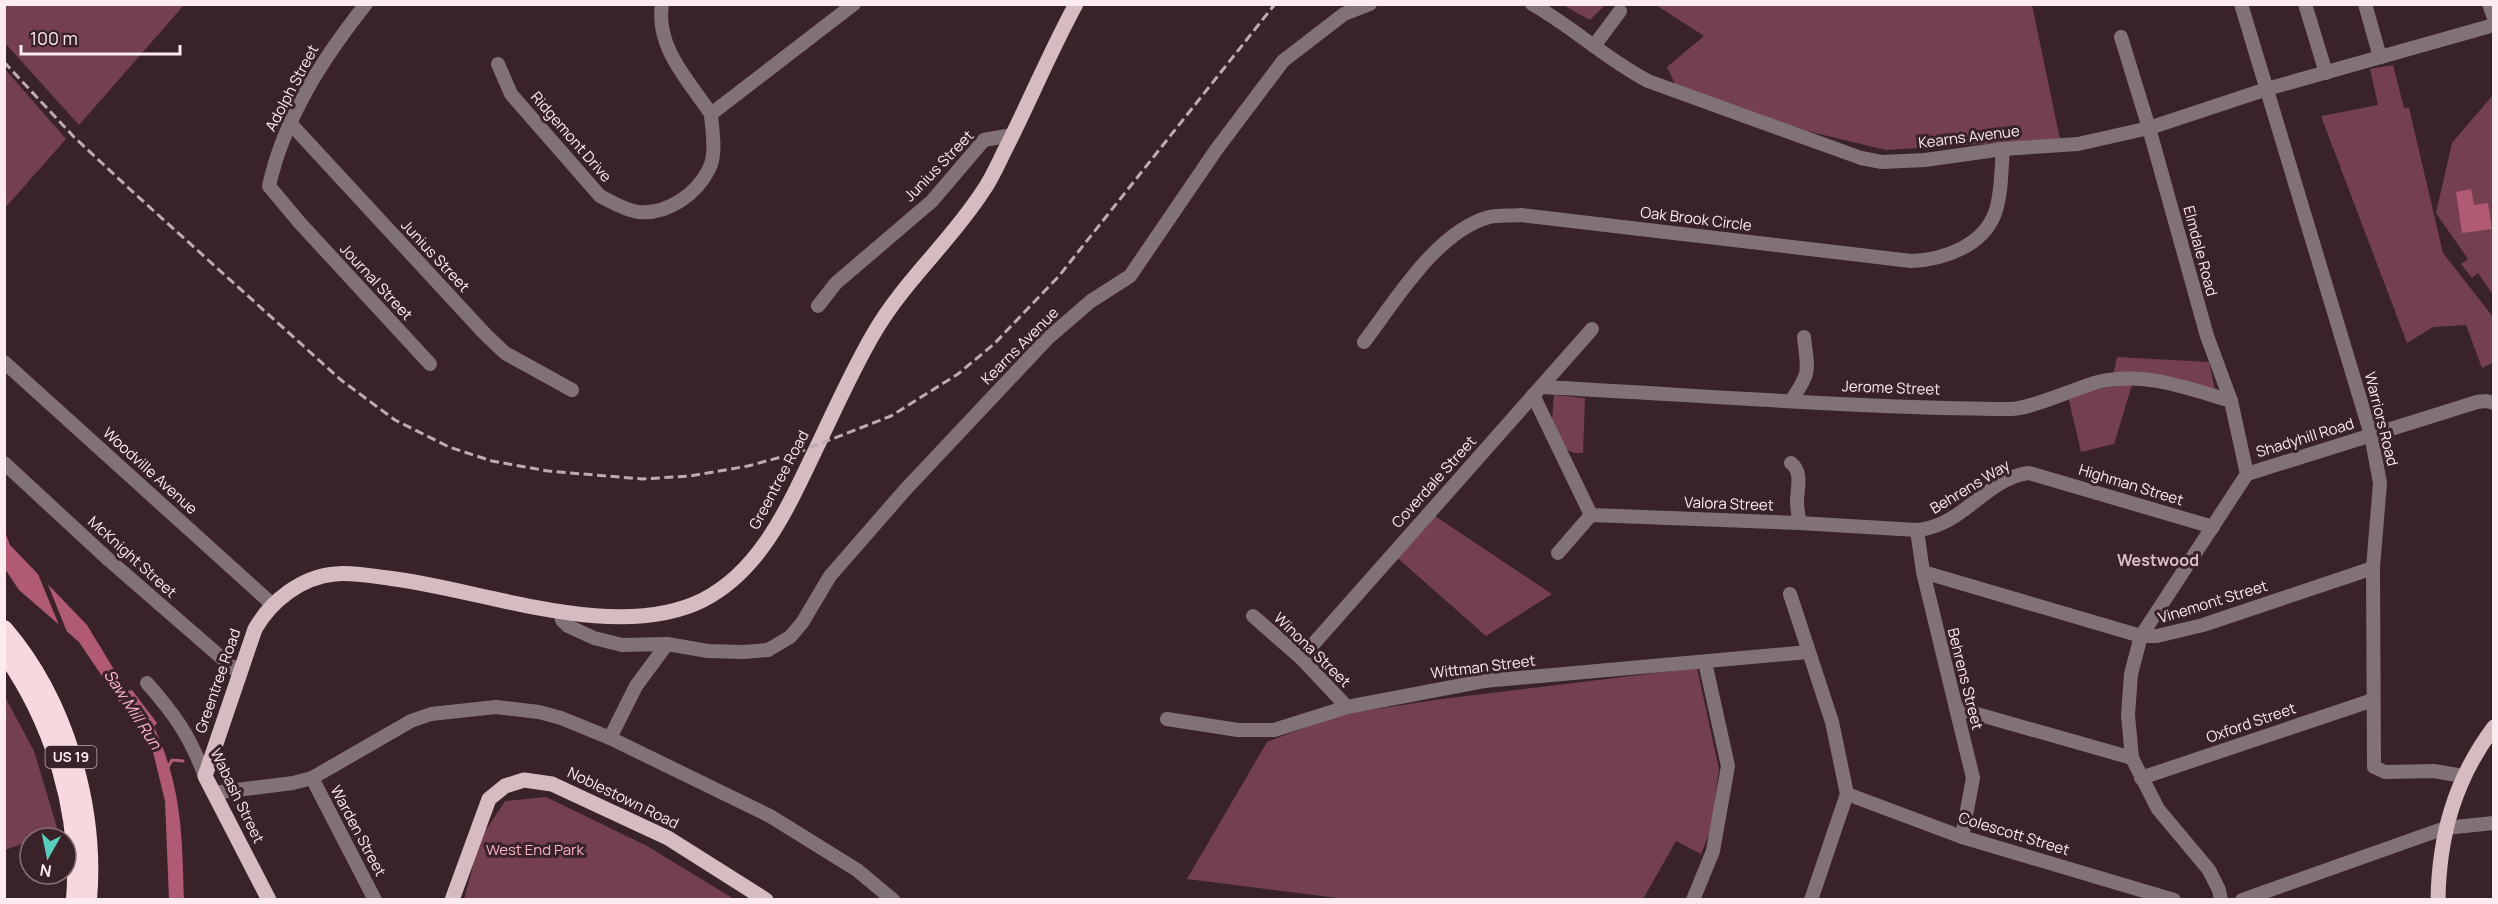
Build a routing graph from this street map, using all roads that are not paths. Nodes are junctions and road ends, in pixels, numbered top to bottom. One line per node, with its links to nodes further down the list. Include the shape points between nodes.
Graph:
1 (366, 4): 21 (street, Adolph Street, via 336,42)
2 (662, 4): 20 (street, via 665,45)
3 (854, 4): 20 (street)
4 (1076, 4): 23 (main road, Greentree Road)
5 (1370, 4): 55 (street, Kearns Avenue, via 1344,14 1283,61 1130,276 1090,301 1048,338 830,576 790,637 768,650 744,652)
6 (1532, 4): 15 (street, Kearns Avenue)
7 (2241, 4): 19 (street, Warriors Road)
8 (2306, 4): 18 (street)
9 (2365, 4): 16 (street)
10 (2489, 4): 12 (street)
11 (1620, 11): 15 (street)
12 (2493, 18)
13 (2493, 25): 16 (street, Kearns Avenue)
14 (2121, 37): 22 (street, Elmdale Road)
15 (1594, 46): 24 (street, Kearns Avenue, via 1623,69 1648,81 1861,158 1904,161)
16 (2380, 57): 18 (street, Kearns Avenue)
17 (498, 64): 20 (street, Ridgemont Drive, via 511,94 600,196 639,212 678,204 695,188 710,167)
18 (2326, 73): 19 (street, Kearns Avenue)
19 (2267, 89): 22 (street, Kearns Avenue); 37 (street, Warriors Road)
20 (711, 114)
21 (290, 123): 25 (street, Adolph Street, via 276,154 269,186); 32 (street, Junius Street, via 485,334 506,352)
22 (2150, 128): 24 (street, Kearns Avenue, via 2078,144); 35 (street, Elmdale Road, via 2207,336)
23 (1012, 135): 26 (street, Junius Street, via 984,140 933,201 836,284); 51 (main road, Greentree Road, via 985,190 877,328 788,508 771,536 741,571 704,600 674,612 644,617)
24 (2003, 149): 29 (street, Oak Brook Circle, via 1992,219 1972,242 1932,261 1521,215 1490,217 1456,232 1432,254)
25 (299, 222): 31 (street, Journal Street)
26 (818, 306)
27 (1592, 329): 33 (street, Coverdale Street)
28 (1803, 337): 34 (street, via 1808,369)
29 (1364, 342)
30 (4, 362): 50 (street, Woodville Avenue)
31 (430, 364)
32 (572, 390)
33 (1538, 391): 34 (street, Jerome Street); 42 (street); 58 (street, Coverdale Street)
34 (1791, 401): 35 (street, Jerome Street, via 2015,409 2099,382 2130,378 2162,381)
35 (2231, 401): 40 (street, Elmdale Road)
36 (2493, 404): 37 (street, Shadyhill Road, via 2477,402)
37 (2371, 435): 40 (street, Shadyhill Road); 47 (street, Warriors Road, via 2380,483)
38 (4, 463): 60 (street, McKnight Street)
39 (1791, 463): 43 (street, via 1797,470)
40 (2247, 474): 44 (street, Shadyhill Road)
41 (2040, 475): 44 (street, Highman Street); 45 (street, Behrens Way, via 2018,474 1948,522)
42 (1591, 515): 43 (street, Valora Street); 46 (street)
43 (1799, 522): 45 (street, Valora Street)
44 (2213, 527): 54 (street, Shadyhill Road)
45 (1917, 530): 48 (street, Behrens Street)
46 (1558, 553)
47 (2373, 568): 54 (street, Vinemont Street, via 2203,625); 62 (street, Warriors Road)
48 (1923, 572): 54 (street, Vinemont Street); 64 (street, Behrens Street)
49 (1790, 594): 57 (street)
50 (273, 605): 51 (main road, Greentree Road, via 300,585 336,573 421,582); 60 (main road, Greentree Road, via 255,629)
51 (560, 611): 55 (street, Kearns Avenue, via 568,626 594,638 622,645)
52 (1253, 616): 58 (street, Winona Street)
53 (4, 629): 79 (highway, US 19, via 47,696 73,765 87,838)
54 (2141, 636): 68 (street, Shadyhill Road, via 2130,684)
55 (667, 644): 67 (street, via 636,686)
56 (4, 652): 78 (highway, US 19, via 35,702 60,768 74,839)
57 (1808, 652): 59 (street, Wittman Street); 74 (street, via 1832,722)
58 (1301, 658): 63 (street, Winona Street)
59 (1705, 662): 63 (street, Wittman Street, via 1484,681); 85 (street, via 1728,766 1713,851)
60 (239, 673): 69 (main road, Greentree Road)
61 (147, 683): 69 (street, Wabash Street, via 192,742)
62 (2373, 700): 70 (street, Warriors Road, via 2374,767 2385,772 2434,771); 72 (street, Oxford Street)
63 (1347, 707): 65 (street, Wittman Street, via 1274,729 1238,730)
64 (1956, 708): 68 (street); 77 (street, Behrens Street, via 1973,778)
65 (1167, 719)
66 (2493, 727): 70 (main road)
67 (610, 738): 71 (street, via 539,712 496,706 452,710 411,721); 84 (street, via 770,816 857,870)
68 (2132, 758): 72 (street, Shadyhill Road)
69 (205, 776): 73 (main road, Wabash Street)
70 (2463, 776): 76 (main road)
71 (312, 778): 73 (street); 81 (street, Warden Street)
72 (2141, 778): 88 (street, Shadyhill Road, via 2158,809 2209,870)
73 (213, 793): 80 (main road, Wabash Street)
74 (1847, 794): 77 (street, Colescott Street); 86 (street)
75 (2493, 823): 76 (street)
76 (2445, 828): 89 (street); 90 (main road)
77 (1962, 837): 87 (street, Colescott Street)
78 (75, 900)
79 (88, 900)
80 (269, 900)
81 (375, 900)
82 (452, 900): 83 (main road, Noblestown Road, via 489,799 505,786 524,780 552,784 668,838)
83 (766, 900)
84 (892, 900)
85 (1693, 900)
86 (1811, 900)
87 (2174, 900)
88 (2220, 900)
89 (2242, 900)
90 (2438, 900)

